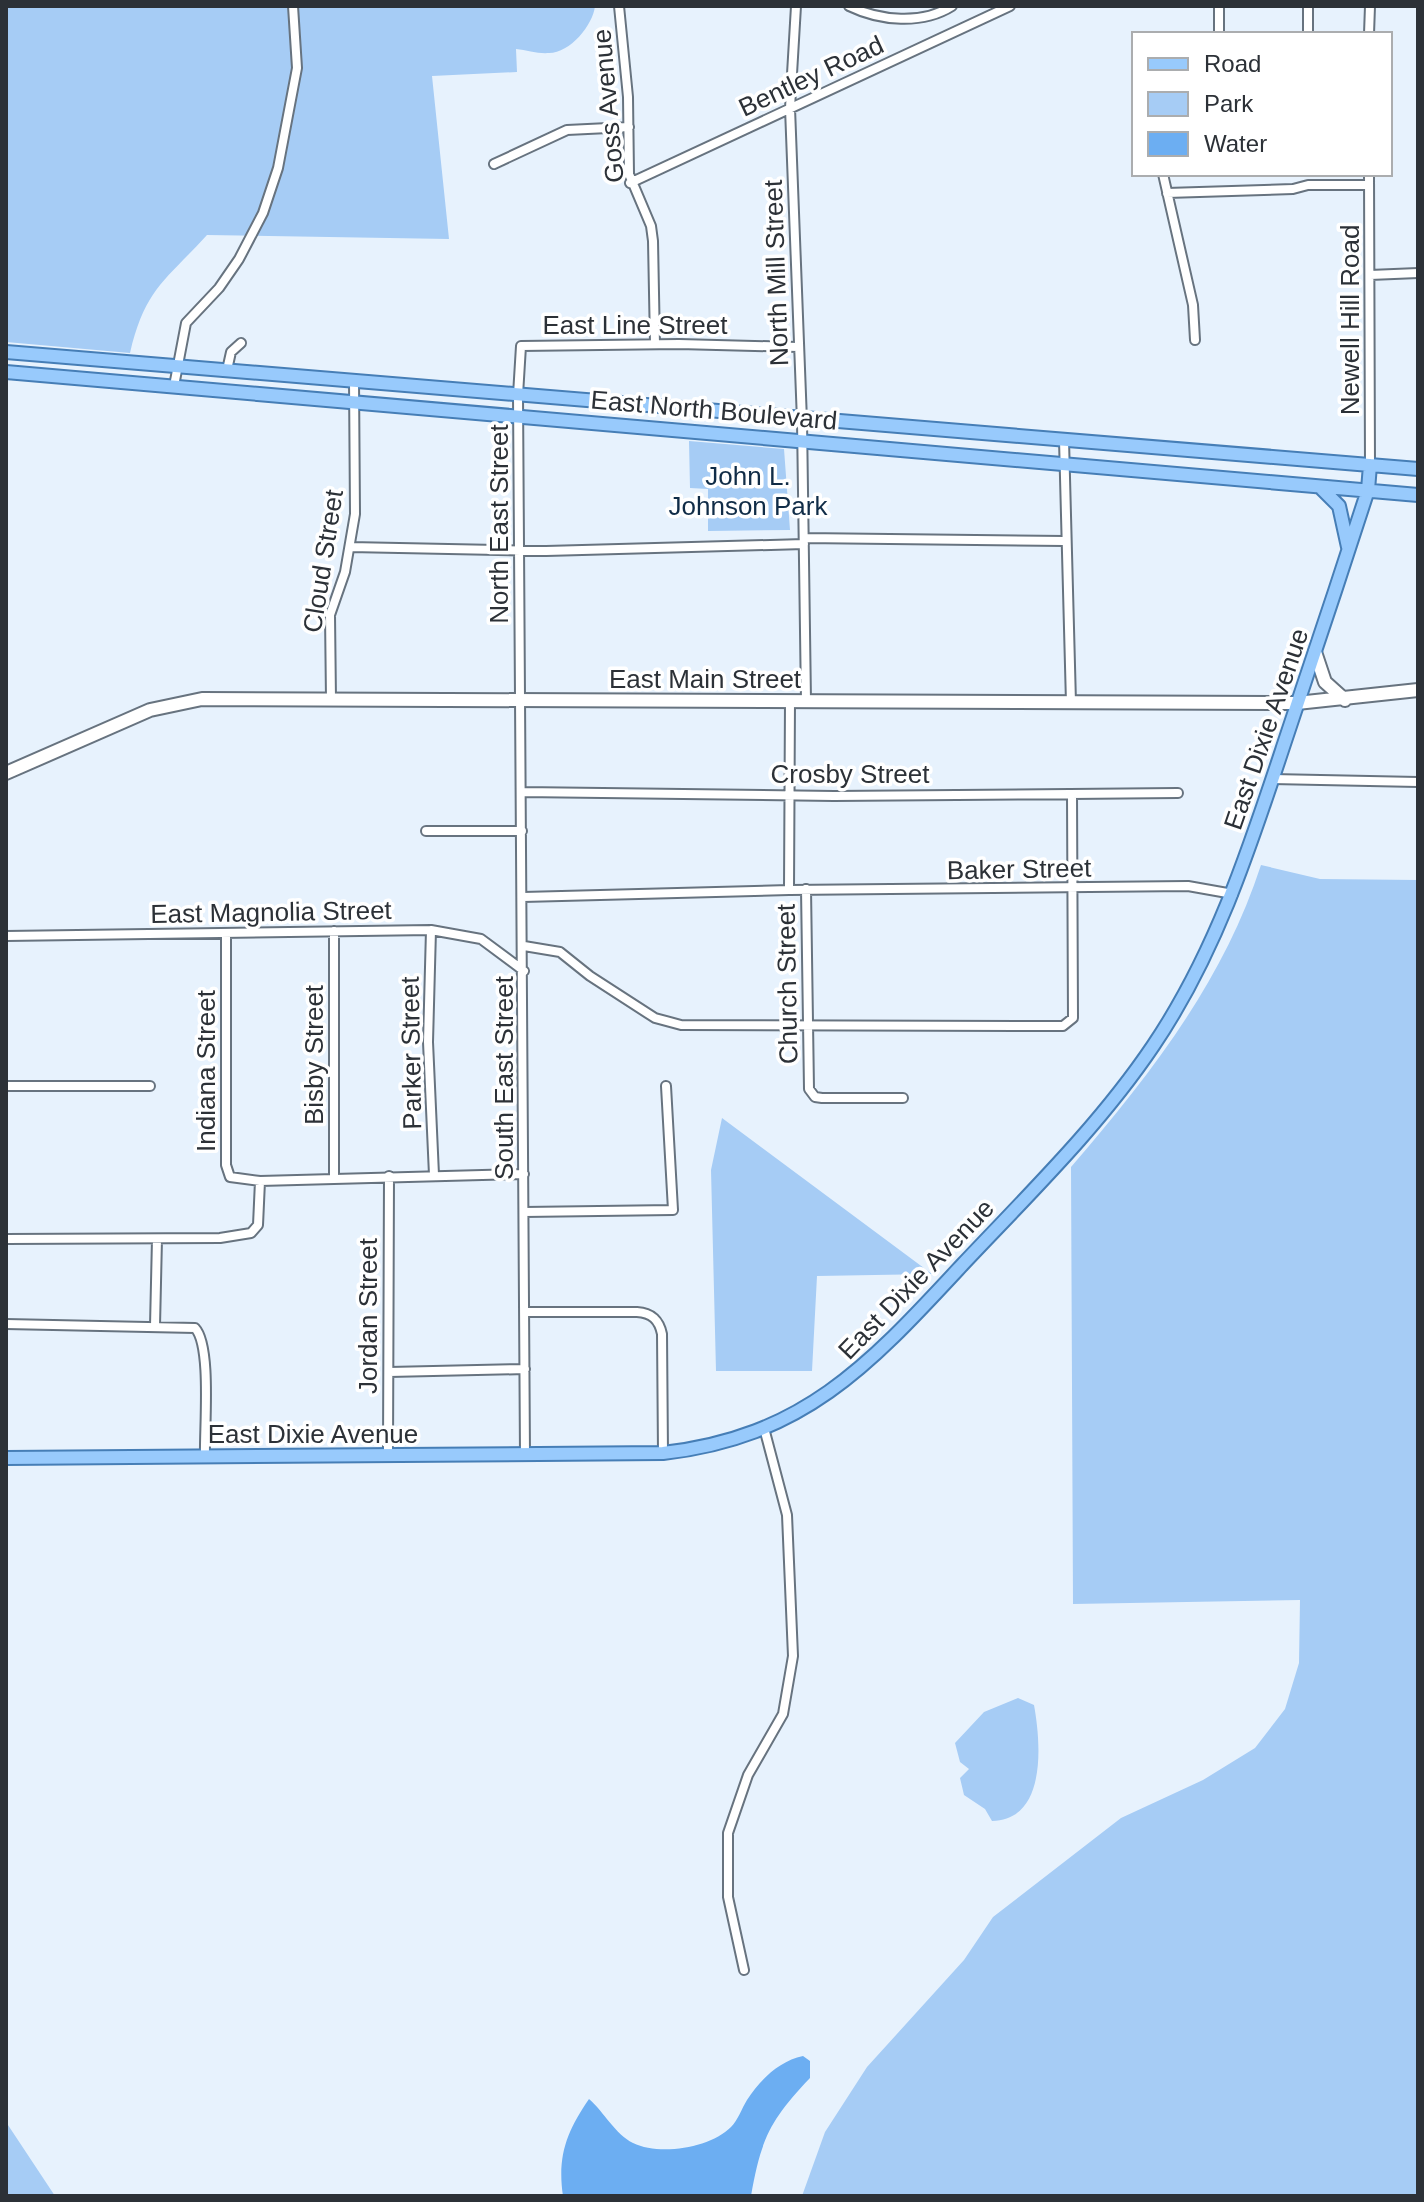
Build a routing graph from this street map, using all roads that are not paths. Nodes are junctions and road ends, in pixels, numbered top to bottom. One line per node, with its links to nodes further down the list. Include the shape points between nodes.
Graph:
1 (293, 6): 33 (street, via 297,68 278,168 239,259 186,323)
2 (619, 6): 16 (street, Goss Avenue)
3 (796, 6): 15 (street, North Mill Street)
4 (849, 6): 5 (street, via 880,17 904,18 930,16)
5 (952, 6)
6 (984, 6): 11 (street)
7 (1010, 6): 11 (street, Bentley Road)
8 (1219, 6): 12 (street)
9 (1308, 6): 13 (street)
10 (1370, 6): 14 (street)
11 (988, 16): 15 (street, Bentley Road)
12 (1219, 32)
13 (1308, 32)
14 (1369, 32)
15 (790, 108): 21 (street, Bentley Road); 31 (street, North Mill Street)
16 (629, 127): 17 (street, via 567,130); 21 (street, Goss Avenue)
17 (494, 164)
18 (1163, 176): 24 (street)
19 (1308, 176): 22 (street)
20 (1369, 176): 23 (street, Newell Hill Road)
21 (630, 183): 29 (street, Goss Avenue, via 651,226)
22 (1308, 185): 23 (street); 24 (street)
23 (1369, 185): 26 (street, Newell Hill Road)
24 (1167, 193): 27 (street, via 1193,305)
25 (1418, 273): 26 (street)
26 (1370, 275): 45 (street, Newell Hill Road)
27 (1195, 340)
28 (241, 343): 34 (street, via 231,352)
29 (655, 344): 30 (street, East Line Street); 31 (street, East Line Street)
30 (521, 346): 38 (street, North East Street)
31 (798, 347): 41 (street, North Mill Street)
32 (6, 352): 33 (main road, East North Boulevard)
33 (176, 366): 34 (main road, East North Boulevard); 37 (street)
34 (227, 370): 36 (main road, East North Boulevard)
35 (6, 372): 37 (main road, East North Boulevard)
36 (354, 381): 38 (main road, East North Boulevard); 39 (street, Cloud Street)
37 (174, 386): 39 (main road, East North Boulevard)
38 (518, 395): 40 (street, North East Street); 41 (main road, East North Boulevard)
39 (354, 402): 40 (main road, East North Boulevard); 52 (street, Cloud Street, via 356,487)
40 (519, 416): 42 (main road, East North Boulevard); 53 (street, North East Street)
41 (802, 421): 42 (street, North Mill Street); 43 (main road, East North Boulevard)
42 (802, 439): 44 (main road, East North Boulevard); 50 (street, North Mill Street)
43 (1064, 440): 44 (street); 45 (main road, East North Boulevard)
44 (1063, 462): 47 (main road, East North Boulevard); 51 (street)
45 (1370, 465): 46 (main road, East North Boulevard); 48 (main road, East Dixie Avenue)
46 (1418, 469)
47 (1318, 485): 48 (main road, East North Boulevard); 54 (main road, via 1339,506)
48 (1368, 490): 49 (main road, East North Boulevard); 54 (main road, East Dixie Avenue)
49 (1418, 495)
50 (804, 541): 51 (street); 53 (street); 61 (street, North Mill Street)
51 (1064, 541): 62 (street)
52 (350, 547): 53 (street); 57 (street, Cloud Street, via 330,615)
53 (520, 550): 59 (street, North East Street)
54 (1349, 550): 55 (main road, East Dixie Avenue)
55 (1315, 652): 58 (main road, via 1325,682); 63 (main road, East Dixie Avenue)
56 (1418, 690): 58 (main road, East Main Street)
57 (331, 700): 59 (main road, East Main Street); 64 (main road, East Main Street, via 175,703)
58 (1345, 700): 63 (main road, East Main Street)
59 (522, 701): 60 (main road, East Main Street); 67 (street, South East Street)
60 (790, 701): 61 (main road, East Main Street); 69 (street, Church Street)
61 (806, 701): 62 (main road, East Main Street)
62 (1071, 703): 63 (main road, East Main Street)
63 (1297, 703): 65 (main road, East Dixie Avenue)
64 (6, 773)
65 (1272, 779): 66 (street); 76 (main road, East Dixie Avenue)
66 (1418, 782)
67 (522, 792): 69 (street, Crosby Street); 72 (street, South East Street)
68 (1178, 793): 70 (street, Crosby Street)
69 (791, 795): 70 (street, Crosby Street); 75 (street, Church Street)
70 (1072, 795): 73 (street)
71 (426, 831): 72 (street)
72 (522, 831): 77 (street, South East Street)
73 (1073, 888): 74 (street, Baker Street); 76 (street, Baker Street, via 1188,886); 84 (street, via 1073,1018 1063,1026)
74 (806, 889): 75 (street, Church Street); 84 (street, Church Street)
75 (789, 890): 77 (street)
76 (1233, 894): 102 (main road, East Dixie Avenue, via 1167,1025 1080,1140 870,1363 820,1400)
77 (523, 897): 82 (street, South East Street)
78 (431, 930): 79 (street, East Magnolia Street); 83 (street, East Magnolia Street, via 481,939); 90 (street, Parker Street, via 428,1079)
79 (334, 931): 80 (street, East Magnolia Street); 92 (street, Bisby Street)
80 (226, 934): 81 (street, East Magnolia Street); 93 (street, Indiana Street, via 226,1165 234,1179)
81 (6, 936)
82 (524, 946): 83 (street, South East Street); 84 (street, via 560,952 655,1018 681,1025)
83 (524, 971): 89 (street, South East Street)
84 (807, 1024): 88 (street, Church Street, via 809,1089 815,1097)
85 (6, 1086): 86 (street)
86 (150, 1086)
87 (666, 1086): 94 (street, via 673,1210)
88 (903, 1098)
89 (524, 1174): 90 (street); 94 (street, South East Street)
90 (434, 1175): 91 (street)
91 (389, 1176): 92 (street); 101 (street, Jordan Street)
92 (334, 1178): 93 (street)
93 (260, 1181): 96 (street, via 258,1225 251,1233)
94 (524, 1212): 97 (street, South East Street)
95 (6, 1239): 96 (street)
96 (157, 1239): 99 (street)
97 (525, 1312): 100 (street, South East Street); 103 (street, via 637,1312 658,1321)
98 (6, 1324): 99 (street)
99 (155, 1326): 106 (street, via 195,1328 200,1334)
100 (525, 1369): 101 (street); 105 (street, South East Street)
101 (389, 1372): 104 (street, Jordan Street)
102 (764, 1428): 103 (main road, East Dixie Avenue); 108 (street, via 787,1515 793,1656 783,1714 748,1775 728,1833 728,1897)
103 (663, 1453): 105 (main road, East Dixie Avenue)
104 (388, 1455): 105 (main road, East Dixie Avenue); 106 (main road, East Dixie Avenue)
105 (525, 1455)
106 (205, 1457): 107 (main road, East Dixie Avenue)
107 (6, 1458)
108 (744, 1970)

